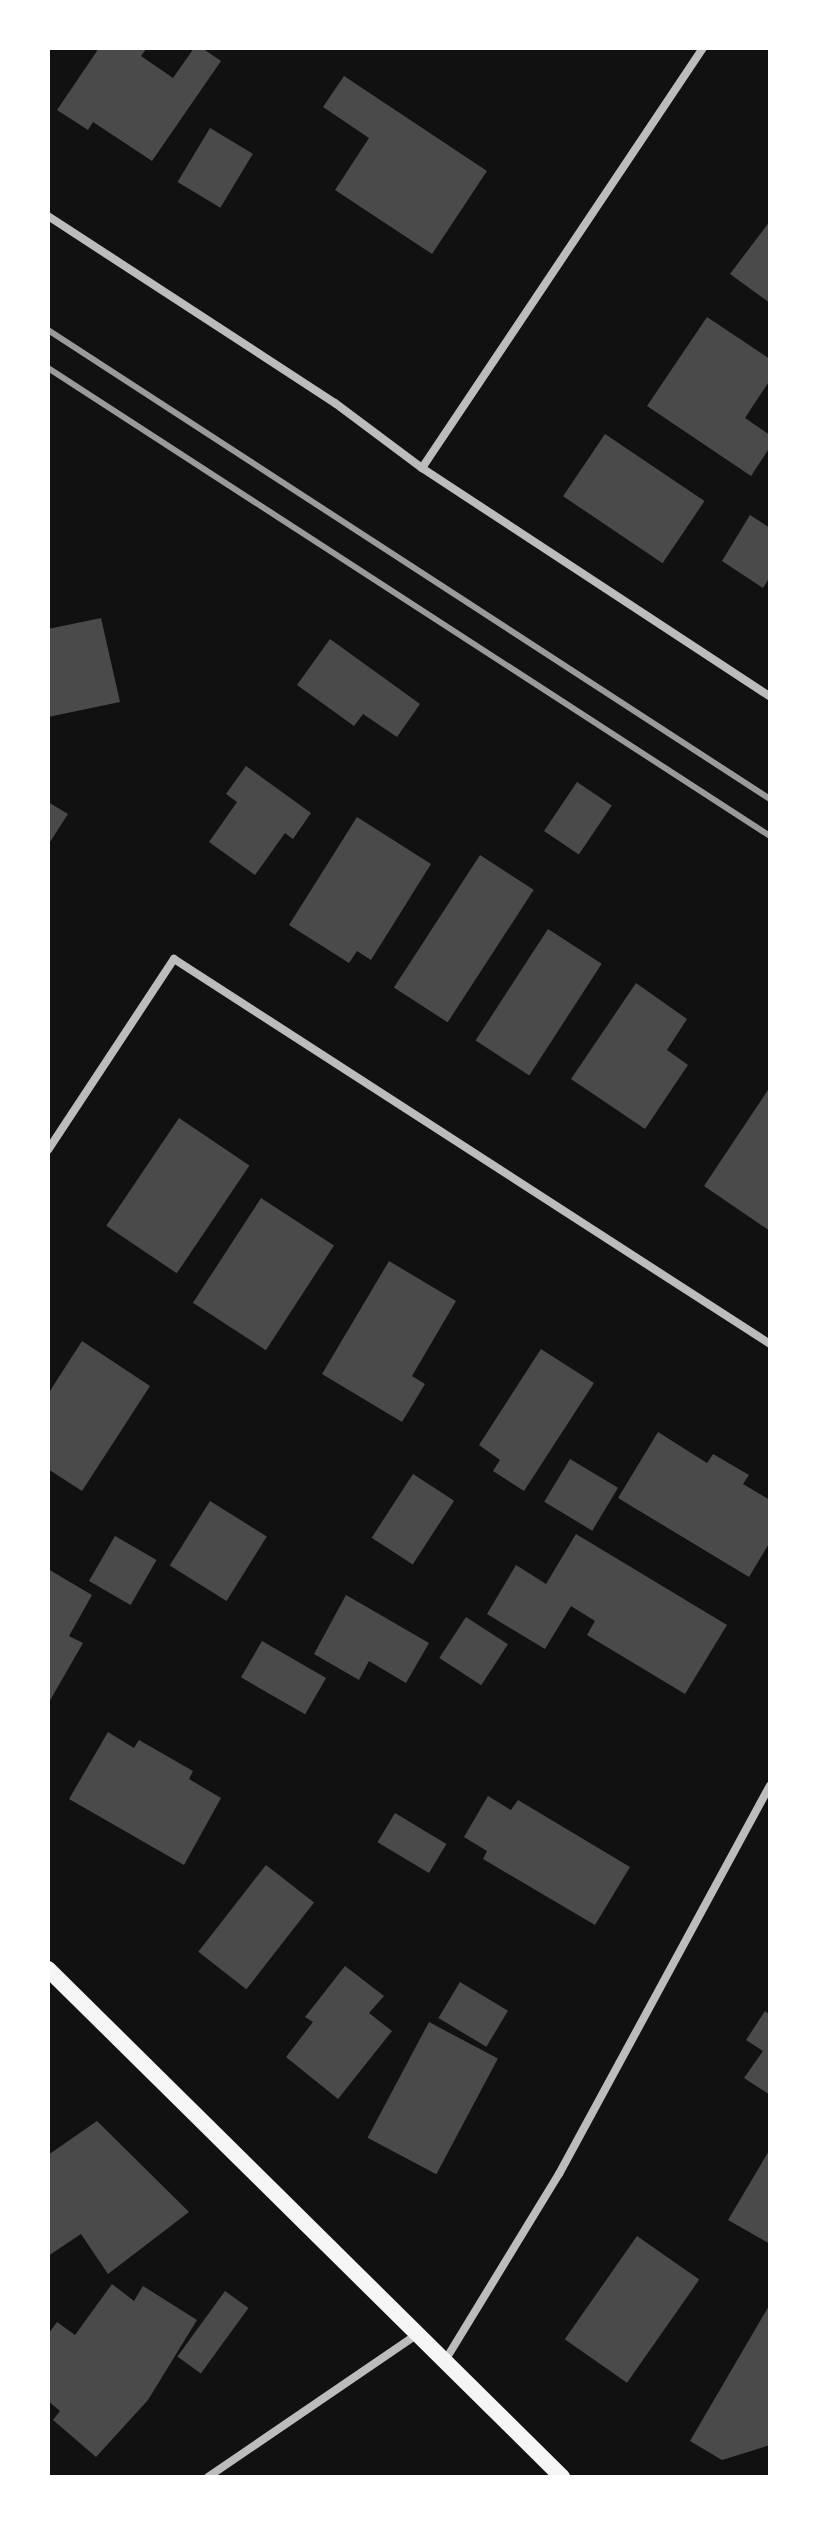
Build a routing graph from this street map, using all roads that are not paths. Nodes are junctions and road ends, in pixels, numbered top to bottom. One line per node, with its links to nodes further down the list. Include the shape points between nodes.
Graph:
1 (703, 48): 3 (street)
2 (48, 216): 3 (street, via 335,403)
3 (422, 468): 4 (street)
4 (770, 697)
5 (48, 1150): 6 (street, via 174,959)
6 (770, 1344)
7 (770, 1786): 10 (street, via 559,2174)
8 (48, 1969): 9 (main road)
9 (419, 2334): 10 (main road); 11 (street)
10 (446, 2359): 12 (main road)
11 (208, 2477)
12 (562, 2477)

